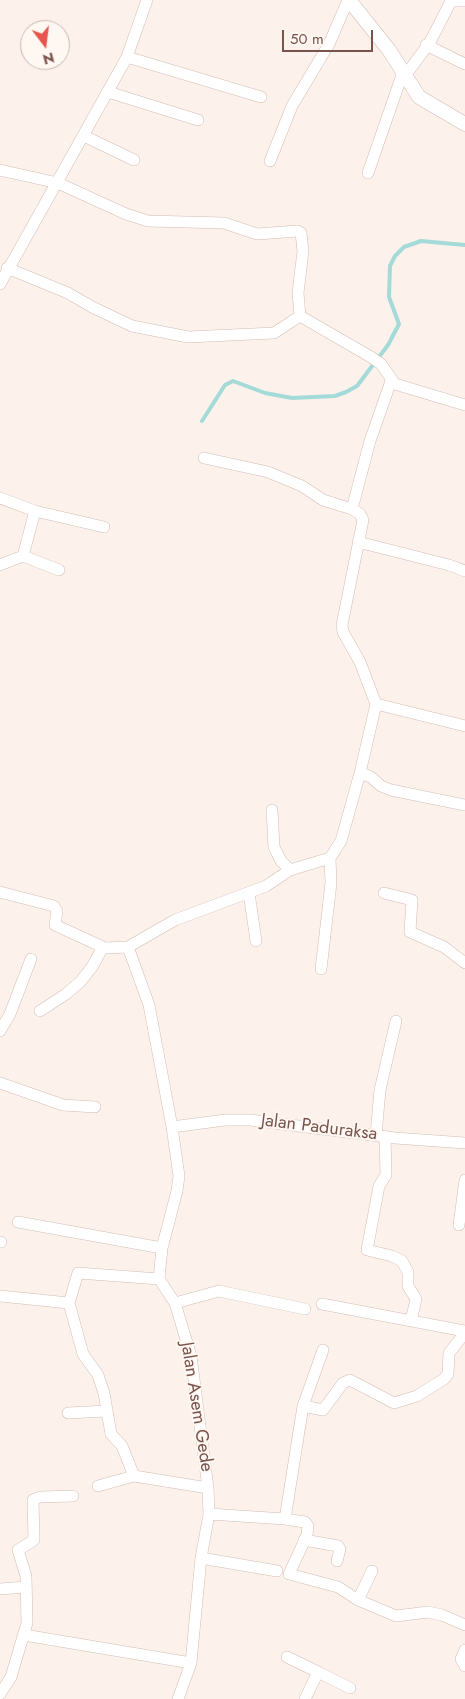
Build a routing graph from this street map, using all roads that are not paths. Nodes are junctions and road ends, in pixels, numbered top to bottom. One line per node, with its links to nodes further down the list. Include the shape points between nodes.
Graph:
1 (147, 0): 5 (street)
2 (349, 0): 7 (street); 14 (street, via 330,44 292,106)
3 (465, 1): 4 (street, via 451,1)
4 (426, 46): 6 (street); 7 (street, via 417,62)
5 (127, 57): 8 (street); 9 (street)
6 (465, 64)
7 (404, 74): 11 (street, via 421,99); 16 (street)
8 (108, 92): 10 (street); 12 (street)
9 (260, 97)
10 (198, 120)
11 (465, 124)
12 (84, 136): 13 (street); 17 (street)
13 (134, 160)
14 (270, 161)
15 (0, 170): 17 (street)
16 (368, 173)
17 (58, 183): 18 (street); 20 (street, via 148,221 224,223 257,234 298,231 303,251 298,293)
18 (7, 268): 19 (street); 20 (street, via 68,293 132,326 188,337 274,333)
19 (0, 284)
20 (300, 316): 21 (street, via 381,364)
21 (391, 381): 22 (street); 25 (street, via 370,441)
22 (465, 404)
23 (204, 458): 25 (street, via 268,472 302,486 323,500)
24 (0, 498): 26 (street)
25 (352, 509): 28 (street, via 362,518)
26 (36, 511): 27 (street); 29 (street)
27 (104, 527)
28 (358, 542): 32 (street); 33 (street, via 342,625)
29 (23, 556): 30 (street); 31 (street)
30 (0, 565)
31 (59, 570)
32 (465, 572)
33 (376, 704): 34 (street); 35 (street)
34 (465, 726)
35 (360, 773): 36 (street, via 391,790); 38 (street, via 341,840)
36 (465, 805)
37 (272, 810): 39 (street, via 274,847)
38 (330, 858): 39 (street); 48 (street, via 331,883)
39 (290, 870): 41 (street, via 275,882)
40 (0, 892): 44 (street, via 54,906 58,911 55,925)
41 (249, 893): 43 (street); 45 (street, via 175,920)
42 (384, 893): 47 (street, via 412,900 410,932 444,947)
43 (256, 941)
44 (103, 947): 45 (street); 49 (street, via 80,982)
45 (128, 947): 54 (street, via 149,1005)
46 (31, 959): 51 (street)
47 (465, 962)
48 (321, 969)
49 (40, 1011)
50 (396, 1021): 55 (street, via 380,1090)
51 (0, 1031)
52 (0, 1083): 53 (street, via 63,1105)
53 (94, 1107)
54 (172, 1127): 55 (street, Jalan Paduraksa, via 250,1120); 60 (street, via 179,1176)
55 (381, 1136): 56 (street, Jalan Paduraksa); 67 (street, via 386,1174 379,1186 367,1250 402,1262 408,1272 408,1286 416,1299)
56 (465, 1141)
57 (465, 1180): 59 (street)
58 (18, 1222): 60 (street)
59 (459, 1225)
60 (162, 1248): 61 (street)
61 (159, 1279): 63 (street, via 78,1272); 64 (street, Jalan Asem Gede)
62 (0, 1296): 63 (street)
63 (69, 1303): 71 (street, via 83,1354 98,1375)
64 (175, 1304): 66 (street, via 219,1290); 75 (street, Jalan Asem Gede, via 191,1356)
65 (322, 1304): 67 (street)
66 (305, 1309)
67 (411, 1321): 68 (street)
68 (465, 1332): 70 (street, via 449,1353 448,1374 417,1396 394,1403 350,1380 343,1383 323,1410)
69 (323, 1350): 70 (street)
70 (303, 1406): 78 (street)
71 (106, 1410): 72 (street); 73 (street, via 111,1434 122,1446)
72 (68, 1413)
73 (134, 1476): 74 (street); 75 (street)
74 (98, 1486)
75 (208, 1488): 77 (street, Jalan Asem Gede)
76 (73, 1496): 84 (street, via 33,1500 34,1540 18,1550)
77 (209, 1514): 78 (street); 80 (street, Jalan Asem Gede)
78 (285, 1519): 79 (street, via 305,1522 308,1530)
79 (304, 1540): 81 (street, via 338,1546); 86 (street, via 289,1574 338,1587)
80 (201, 1558): 82 (street); 91 (street, Jalan Asem Gede)
81 (337, 1561)
82 (277, 1571)
83 (372, 1571): 86 (street)
84 (26, 1587): 85 (street); 88 (street)
85 (0, 1589)
86 (358, 1600): 87 (street, via 396,1616 428,1612 442,1614)
87 (465, 1625)
88 (24, 1635): 91 (street); 95 (street, via 11,1677)
89 (465, 1650): 92 (street, via 460,1659)
90 (287, 1656): 93 (street)
91 (191, 1663): 96 (street, Jalan Asem Gede)
92 (465, 1666)
93 (318, 1672): 94 (street); 97 (street)
94 (350, 1688)
95 (0, 1694)
96 (178, 1699)
97 (305, 1699)

